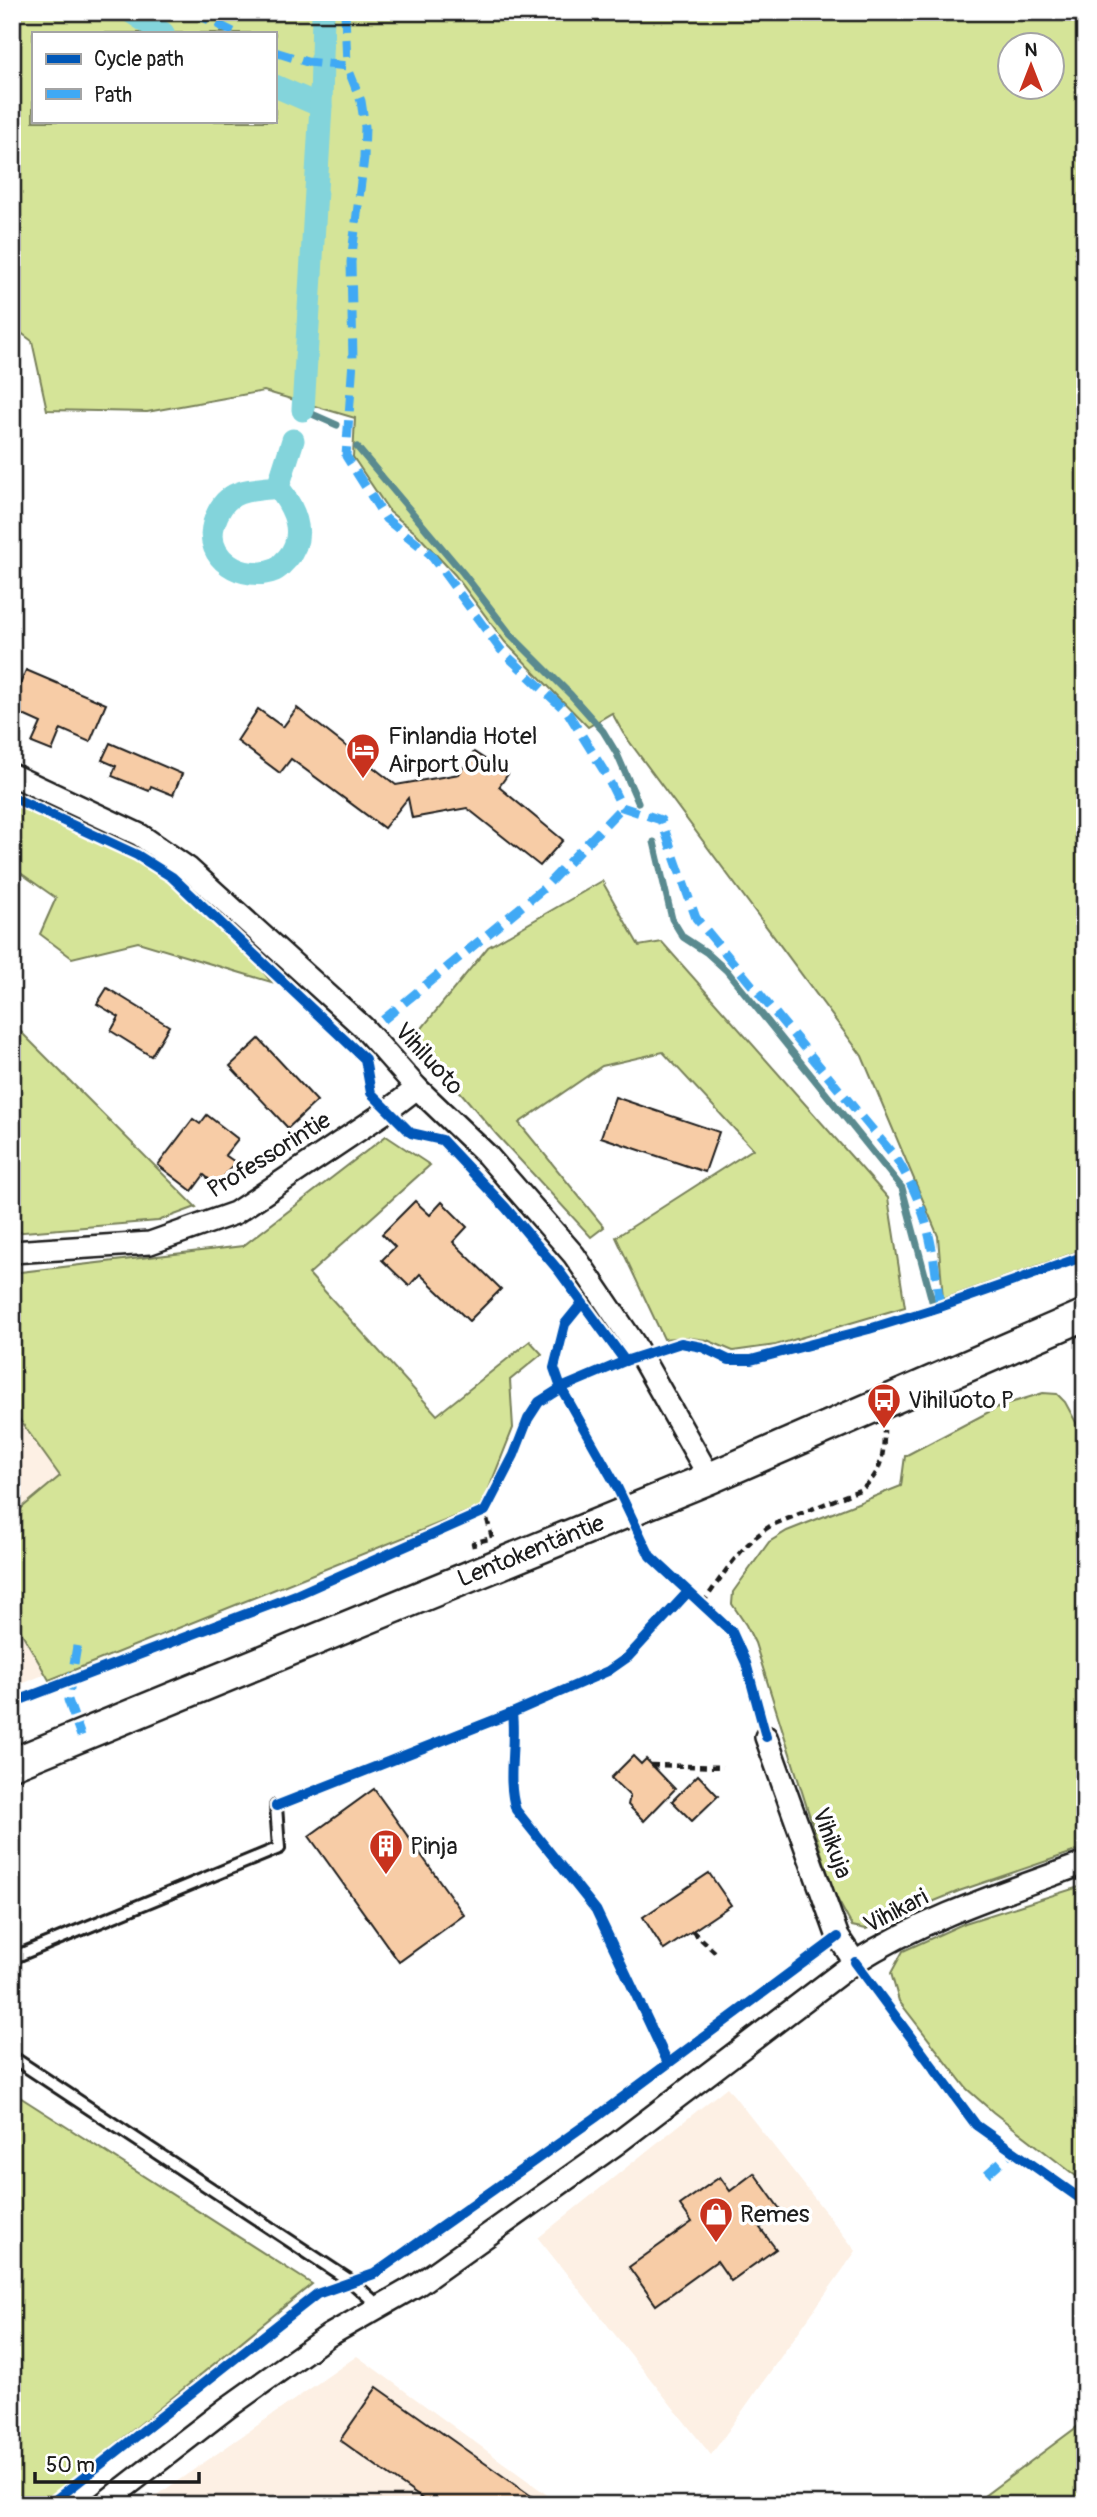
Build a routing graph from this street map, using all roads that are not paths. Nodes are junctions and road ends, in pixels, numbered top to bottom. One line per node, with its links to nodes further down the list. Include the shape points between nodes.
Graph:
1 (12, 775): 2 (street, Vihiluoto, via 140,835 189,869 363,1027)
2 (417, 1088): 3 (street, Professorintie, via 235,1213 150,1243); 5 (street, Vihiluoto, via 487,1155 574,1255 633,1342)
3 (12, 1252)
4 (1085, 1315): 5 (main road, Lentokentäntie)
5 (710, 1478): 7 (main road, Lentokentäntie)
6 (766, 1737): 11 (street, Vihikuja, via 838,1937)
7 (12, 1764)
8 (276, 1806): 10 (lane, via 279,1848)
9 (1085, 1863): 11 (street, Vihikari, via 950,1913 890,1940)
10 (12, 1958)
11 (855, 1962): 13 (street, Vihikari, via 616,2144 419,2284)
12 (12, 2057): 13 (lane, via 352,2282)
13 (379, 2306): 14 (street, Vihikari, via 328,2336 227,2408)
14 (102, 2505)

